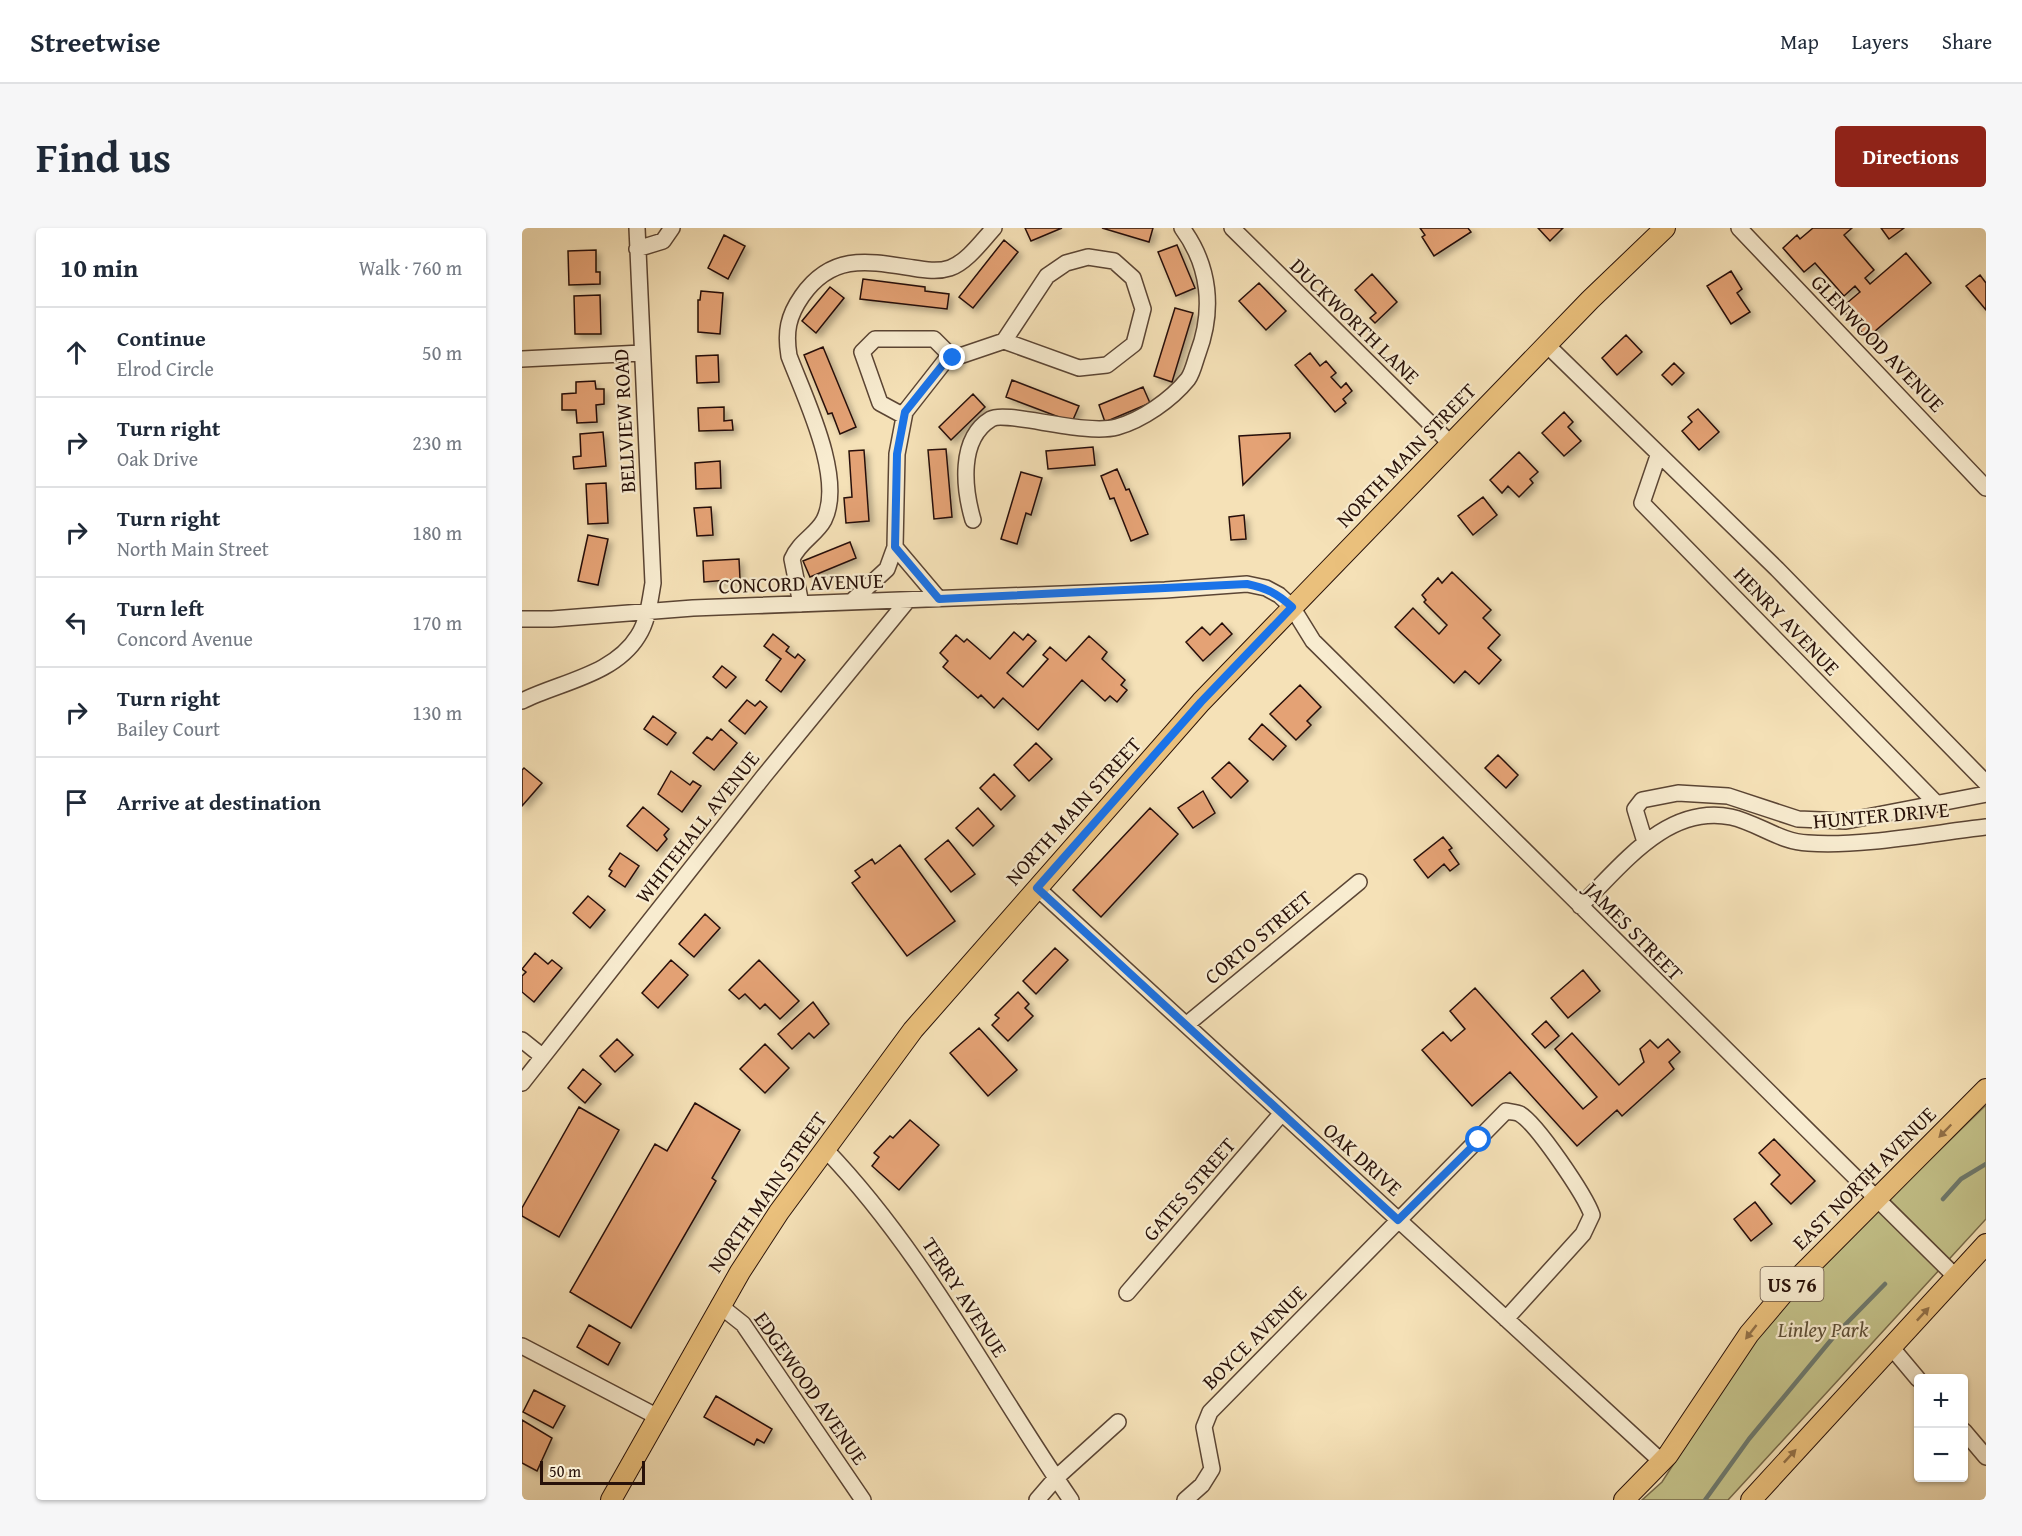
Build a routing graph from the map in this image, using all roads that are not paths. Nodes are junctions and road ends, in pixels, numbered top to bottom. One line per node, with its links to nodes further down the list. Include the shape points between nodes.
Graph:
1 (637, 228): 8 (street, BELLVIEW ROAD)
2 (672, 228): 8 (street, via 663,241)
3 (994, 228): 23 (street, via 951,268 922,270 870,261 833,267 819,274 797,304 786,326 787,347 825,451 828,491 823,521 802,541 792,559)
4 (1182, 228): 18 (street, via 1198,255 1209,307 1204,337 1189,378 1138,419 1117,427 1095,430 1010,415 992,418 978,432 968,452 966,488)
5 (1232, 228): 15 (street, DUCKWORTH LANE)
6 (1665, 228): 10 (main road, NORTH MAIN STREET)
7 (1739, 228): 17 (street, GLENWOOD AVENUE)
8 (638, 249): 11 (street, BELLVIEW ROAD)
9 (1004, 341): 9 (street, via 1047,276 1066,263 1088,258 1114,261 1133,278 1143,309 1134,344 1107,365 1079,368); 12 (street)
10 (1547, 345): 15 (main road, NORTH MAIN STREET); 16 (street, HENRY AVENUE)
11 (642, 352): 13 (street); 25 (street, BELLVIEW ROAD, via 653,583)
12 (953, 358): 14 (street, via 945,362); 14 (street, via 934,339 875,339 862,352 880,403)
13 (522, 359)
14 (904, 416): 19 (street, via 897,454)
15 (1450, 443): 24 (main road, NORTH MAIN STREET)
16 (1658, 456): 28 (street, HENRY AVENUE, via 1777,569); 30 (street, HENRY AVENUE, via 1642,503)
17 (1986, 488)
18 (974, 520)
19 (895, 547): 20 (street); 22 (street, via 887,569)
20 (939, 599): 21 (street, CONCORD AVENUE); 24 (street, CONCORD AVENUE, via 1247,584 1266,588)
21 (908, 600): 22 (street, CONCORD AVENUE); 38 (street, WHITEHALL AVENUE)
22 (851, 602): 23 (street, CONCORD AVENUE)
23 (801, 604): 25 (street, CONCORD AVENUE)
24 (1292, 607): 34 (main road, NORTH MAIN STREET, via 1201,702); 35 (street, JAMES STREET, via 1313,641)
25 (647, 611): 26 (street, CONCORD AVENUE); 27 (street, BELLVIEW ROAD, via 638,637 615,661)
26 (522, 619)
27 (522, 701)
28 (1986, 783)
29 (1986, 794): 30 (street, HUNTER DRIVE)
30 (1937, 804): 32 (street, HUNTER DRIVE, via 1846,821 1807,820 1728,796 1678,793 1642,800 1635,809)
31 (1986, 827): 32 (street, HUNTER DRIVE, via 1842,843 1808,843 1781,838 1731,818 1709,816 1678,822)
32 (1645, 842): 35 (street, HUNTER DRIVE)
33 (1359, 882): 36 (street, CORTO STREET)
34 (1037, 888): 36 (street, OAK DRIVE); 42 (main road, NORTH MAIN STREET, via 909,1034)
35 (1580, 906): 43 (street, JAMES STREET)
36 (1185, 1025): 41 (street, OAK DRIVE)
37 (522, 1040): 38 (street)
38 (542, 1056): 39 (street, WHITEHALL AVENUE)
39 (522, 1083)
40 (1986, 1089): 43 (main road, EAST NORTH AVENUE / US 76, one-way to 43)
41 (1282, 1113): 44 (street, OAK DRIVE); 47 (street, GATES STREET)
42 (825, 1149): 48 (main road, NORTH MAIN STREET); 58 (street, TERRY AVENUE, via 905,1244)
43 (1877, 1201): 46 (street, JAMES STREET); 57 (main road, EAST NORTH AVENUE / US 76, one-way to 57, via 1788,1288 1749,1334)
44 (1398, 1220): 49 (street, OAK DRIVE); 49 (street, via 1506,1111 1520,1114 1585,1196 1592,1215 1583,1234); 63 (street, BOYCE AVENUE, via 1210,1412 1204,1427 1212,1469)
45 (1986, 1244): 46 (main road)
46 (1956, 1277): 51 (main road, one-way to 46)
47 (1127, 1293)
48 (719, 1305): 53 (main road, NORTH MAIN STREET); 59 (street, EDGEWOOD AVENUE, via 743,1324)
49 (1506, 1319): 57 (street, OAK DRIVE)
50 (522, 1346): 53 (street)
51 (1892, 1348): 52 (street); 65 (main road, one-way to 51)
52 (1914, 1374)
53 (656, 1416): 60 (main road, NORTH MAIN STREET)
54 (1118, 1422): 58 (street)
55 (1968, 1436): 56 (street)
56 (1986, 1457)
57 (1662, 1462): 64 (main road, EAST NORTH AVENUE / US 76)
58 (1056, 1478): 61 (street); 62 (street)
59 (862, 1499)
60 (610, 1500)
61 (1037, 1500)
62 (1071, 1500)
63 (1185, 1500)
64 (1624, 1500)
65 (1751, 1500)

